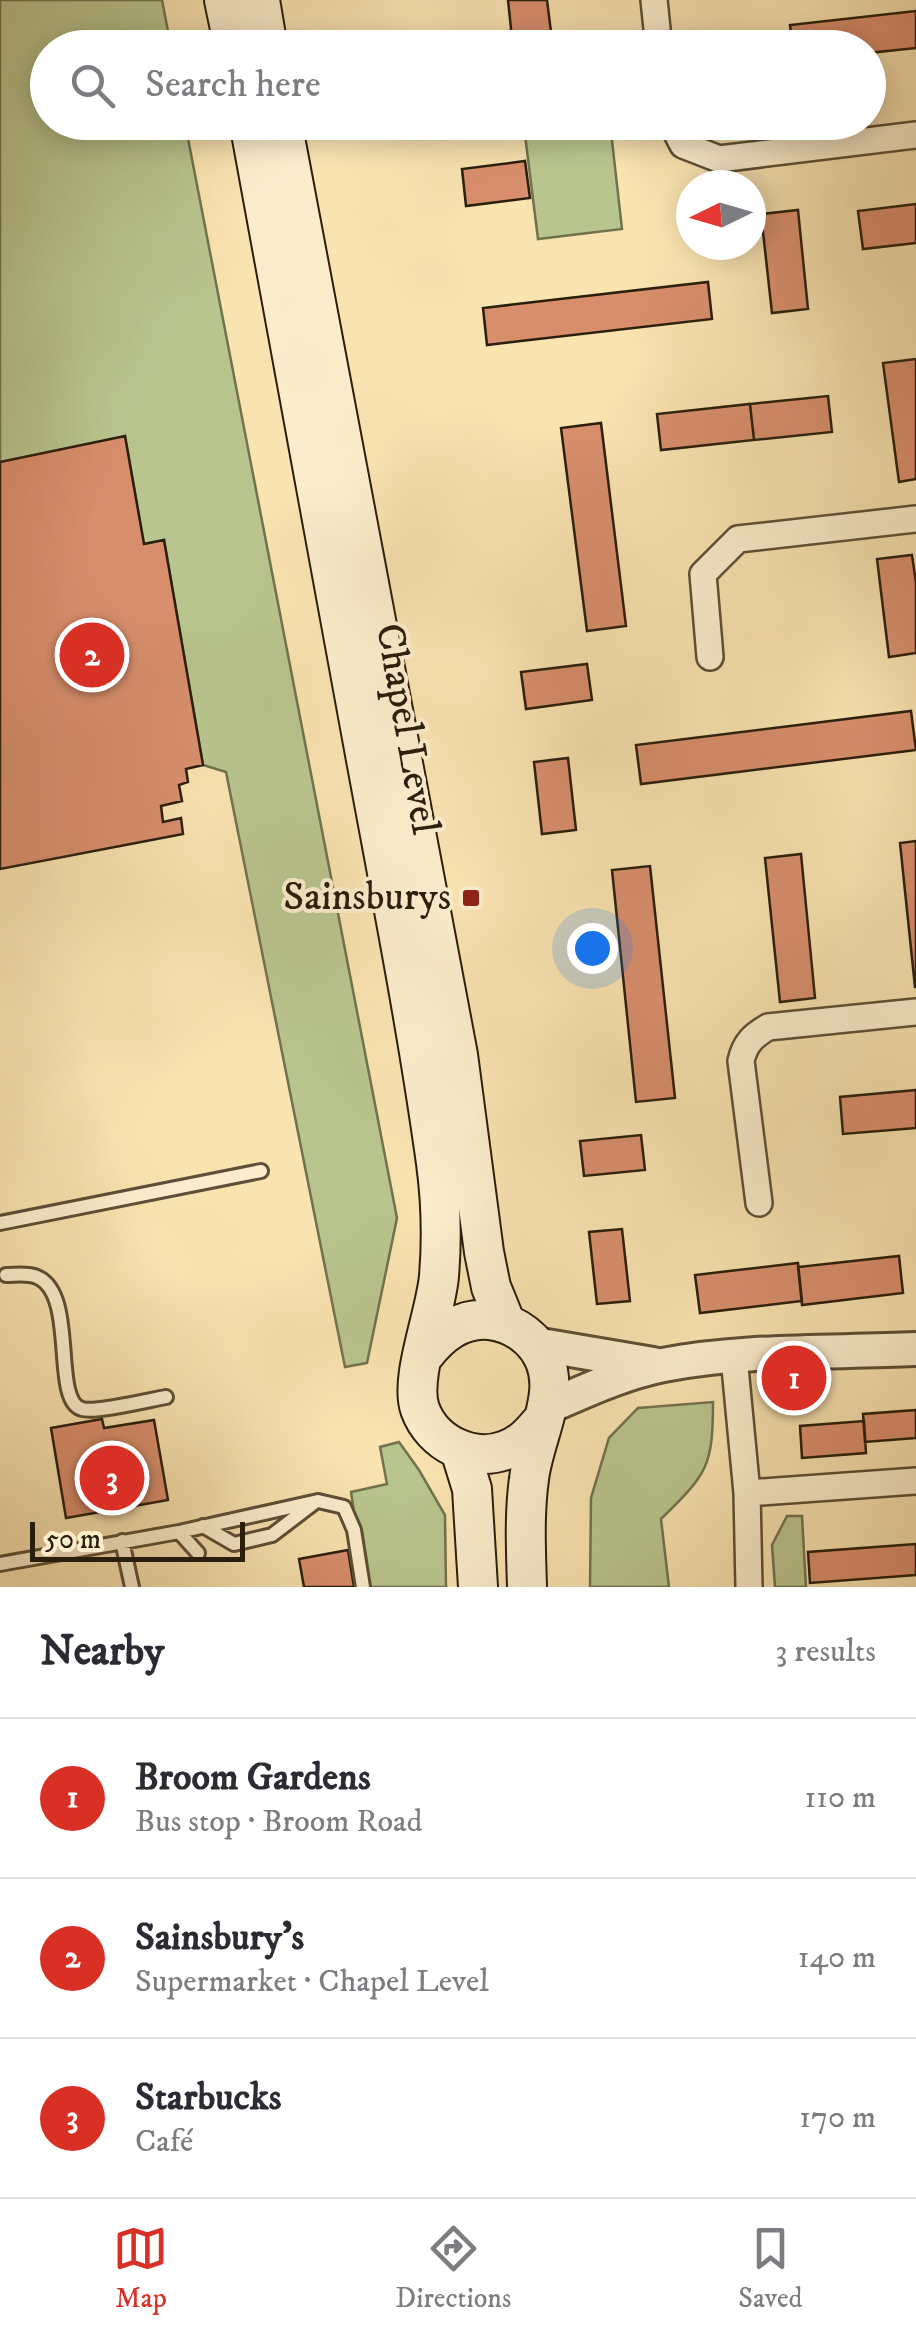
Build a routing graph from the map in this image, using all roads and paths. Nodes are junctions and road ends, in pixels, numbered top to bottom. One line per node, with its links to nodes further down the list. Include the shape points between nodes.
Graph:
1 (224, 0): 4 (main road)
2 (260, 0): 5 (main road)
3 (654, 0): 6 (street)
4 (230, 30)
5 (265, 30)
6 (657, 30)
7 (916, 135): 8 (street)
8 (886, 139)
9 (252, 140): 22 (main road, Chapel Level, via 436,1166 439,1279)
10 (285, 140): 20 (main road, Chapel Level, via 458,1056 484,1252 491,1286)
11 (680, 140): 12 (street, via 719,159)
12 (875, 140)
13 (916, 519): 14 (street, via 738,539 704,574)
14 (710, 657)
15 (916, 1012): 17 (street, via 754,1035 741,1061)
16 (261, 1171): 18 (lane)
17 (759, 1203)
18 (0, 1223)
19 (6, 1275): 25 (lane, via 39,1277 48,1285 75,1406 89,1410)
20 (521, 1334): 22 (main road, via 488,1320 469,1321); 24 (street); 26 (main road, Chapel Level, via 550,1376)
21 (916, 1349): 23 (street)
22 (425, 1354): 27 (main road, Chapel Level, via 417,1380 420,1410 442,1440)
23 (734, 1357): 24 (street); 29 (street)
24 (663, 1365): 26 (street)
25 (166, 1397)
26 (544, 1415): 27 (main road, via 526,1440 505,1451); 39 (main road, Chapel Level, via 529,1477)
27 (460, 1450): 38 (main road, via 472,1489)
28 (916, 1481): 29 (street)
29 (746, 1493): 40 (street)
30 (318, 1500): 31 (lane); 31 (lane, via 272,1535 234,1544); 37 (lane, via 344,1507)
31 (203, 1526): 32 (lane)
32 (178, 1532): 33 (lane); 34 (lane)
33 (122, 1541): 35 (lane); 36 (lane)
34 (198, 1553)
35 (0, 1564)
36 (132, 1587)
37 (363, 1587)
38 (478, 1587)
39 (527, 1587)
40 (749, 1587)

